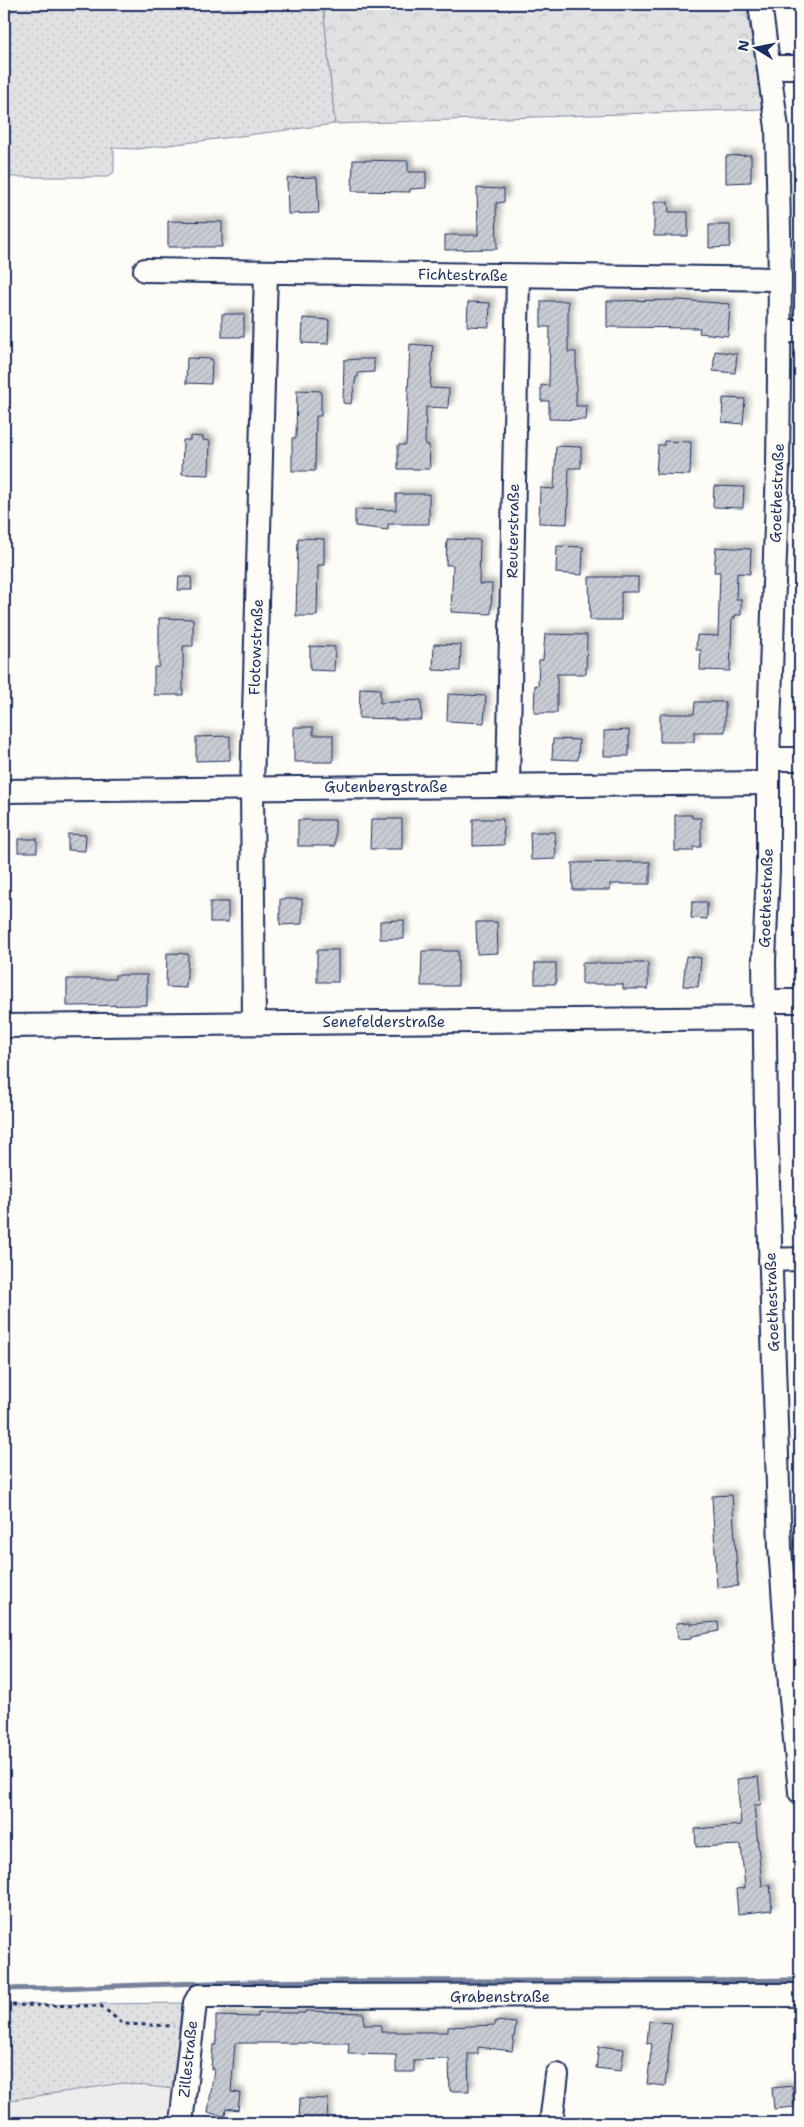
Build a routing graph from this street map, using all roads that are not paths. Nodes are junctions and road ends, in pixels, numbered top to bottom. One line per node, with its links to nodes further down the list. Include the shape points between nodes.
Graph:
1 (760, 4): 3 (street, Goethestraße)
2 (800, 67): 3 (street)
3 (769, 68): 7 (street, Goethestraße, via 779,166)
4 (145, 270): 5 (street, Fichtestraße)
5 (266, 272): 6 (street, Fichtestraße); 13 (street, Flotowstraße)
6 (518, 276): 7 (street, Fichtestraße); 12 (street, Reuterstraße)
7 (780, 279): 8 (street, Goethestraße)
8 (790, 331): 9 (street, Goethestraße, via 778,467)
9 (768, 759): 10 (street); 11 (street, Goethestraße)
10 (800, 759)
11 (768, 783): 12 (street, Gutenbergstraße); 16 (street, Goethestraße)
12 (508, 786): 13 (street, Gutenbergstraße)
13 (252, 788): 14 (street, Gutenbergstraße); 17 (street, Flotowstraße)
14 (4, 791)
15 (800, 1001): 16 (street, Senefelderstraße)
16 (765, 1010): 17 (street, Senefelderstraße); 20 (street, Goethestraße)
17 (254, 1023): 18 (street, Senefelderstraße)
18 (4, 1026)
19 (800, 1259): 20 (street)
20 (770, 1260): 21 (street, Goethestraße, via 780,1547)
21 (796, 1698): 22 (street, Goethestraße)
22 (800, 1792)
23 (800, 1995): 24 (street, Grabenstraße)
24 (199, 1996): 26 (street, Zillestraße, via 195,2003)
25 (557, 2075): 27 (street)
26 (181, 2123)
27 (551, 2123)

